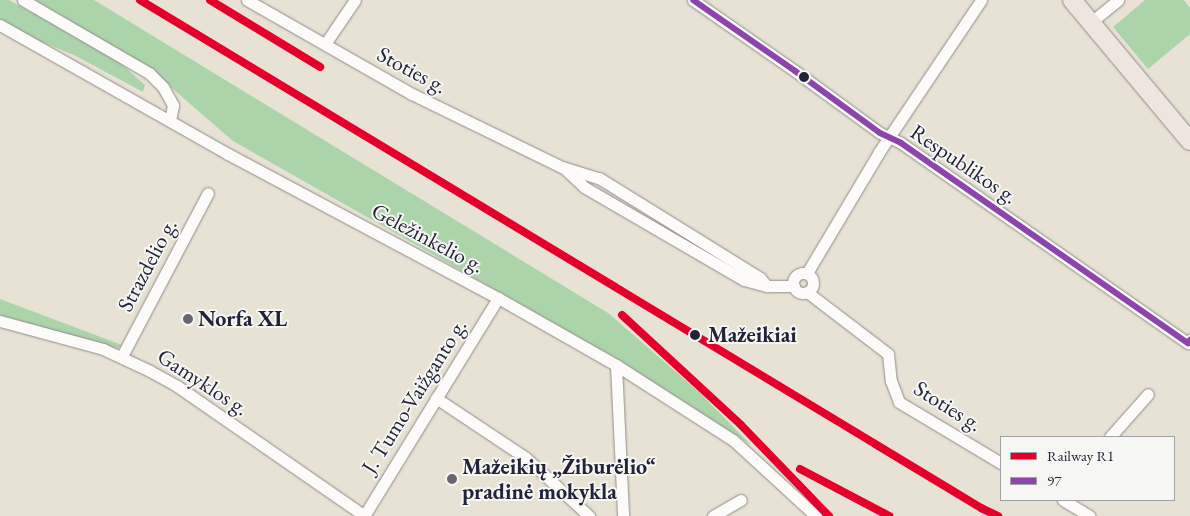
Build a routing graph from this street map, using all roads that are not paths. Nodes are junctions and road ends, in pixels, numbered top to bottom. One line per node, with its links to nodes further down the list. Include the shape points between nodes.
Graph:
1 (23, 0): 11 (street, via 149,73 163,87 173,105)
2 (247, 0): 10 (street, Stoties g.)
3 (355, 0): 10 (street)
4 (693, 0): 12 (street, Respublikos g.)
5 (981, 0): 12 (street)
6 (1072, 0): 8 (main road)
7 (1118, 0): 8 (street)
8 (1091, 22): 13 (main road)
9 (0, 25): 11 (street, Geležinkelio g.)
10 (325, 44): 16 (street, Stoties g., via 412,94 562,167 584,187 744,280 767,286)
11 (170, 121): 18 (street, Geležinkelio g.)
12 (889, 138): 15 (street); 20 (street, Respublikos g.)
13 (1190, 141)
14 (208, 193): 21 (street, Strazdelio g.)
15 (807, 273): 16 (street, via 795,276); 17 (street, via 813,284)
16 (794, 286): 17 (street, via 801,292)
17 (807, 292): 26 (street, Stoties g., via 888,354 891,381 899,402)
18 (498, 298): 22 (street, Geležinkelio g.); 24 (street, J. Tumo-Vaižganto g.)
19 (0, 321): 21 (street, Gamyklos g.)
20 (1189, 342)
21 (122, 356): 29 (street, Gamyklos g., via 176,386)
22 (616, 365): 31 (street); 33 (street, Geležinkelio g., via 733,440)
23 (1148, 394): 25 (street)
24 (436, 398): 29 (street, J. Tumo-Vaižganto g.); 30 (street, via 526,458)
25 (1111, 436)
26 (1000, 462)
27 (741, 500): 32 (street)
28 (1067, 501): 34 (street)
29 (365, 516)
30 (589, 516)
31 (624, 516)
32 (713, 516)
33 (816, 516)
34 (1090, 516)

